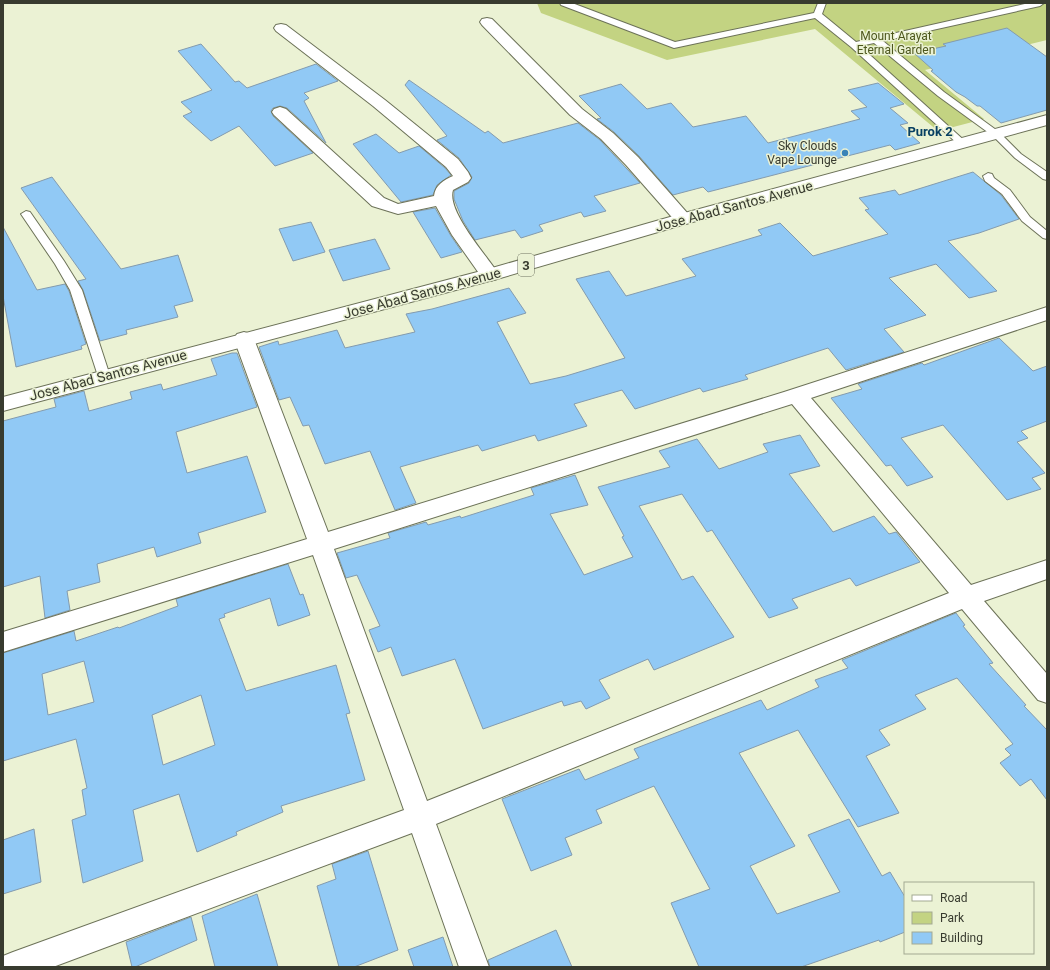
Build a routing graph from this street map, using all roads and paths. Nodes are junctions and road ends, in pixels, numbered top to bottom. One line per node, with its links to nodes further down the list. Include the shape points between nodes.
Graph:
1 (564, 3): 4 (lane, via 674,45)
2 (822, 3): 4 (lane)
3 (1040, 3): 7 (lane)
4 (817, 15): 8 (lane)
5 (487, 22): 17 (main road, via 576,112 607,136 632,161)
6 (281, 28): 15 (main road, via 452,163 462,178 449,184 443,193)
7 (876, 40): 8 (lane); 11 (lane, via 941,94)
8 (854, 45): 12 (lane)
9 (280, 112): 15 (main road, via 378,202 398,209)
10 (1047, 120): 11 (main road, Jose Abad Santos Avenue / 3)
11 (996, 134): 12 (main road, Jose Abad Santos Avenue / 3); 14 (lane, via 1018,156)
12 (962, 143): 17 (main road, Jose Abad Santos Avenue / 3)
13 (988, 176): 18 (lane, via 1006,192 1026,219)
14 (1047, 177)
15 (444, 199): 19 (main road, via 454,225)
16 (26, 214): 22 (lane, via 76,290)
17 (683, 219): 19 (main road, Jose Abad Santos Avenue / 3)
18 (1047, 236)
19 (490, 276): 21 (main road, Jose Abad Santos Avenue / 3)
20 (1047, 313): 23 (main road)
21 (244, 340): 22 (main road, Jose Abad Santos Avenue / 3); 25 (main road)
22 (104, 376): 24 (main road, Jose Abad Santos Avenue / 3)
23 (796, 395): 25 (main road); 27 (main road)
24 (3, 404)
25 (321, 545): 28 (main road); 30 (main road)
26 (1047, 569): 27 (main road)
27 (966, 597): 29 (main road); 30 (main road)
28 (3, 642)
29 (1047, 692)
30 (421, 817): 31 (main road); 32 (main road)
31 (13, 967)
32 (474, 967)

